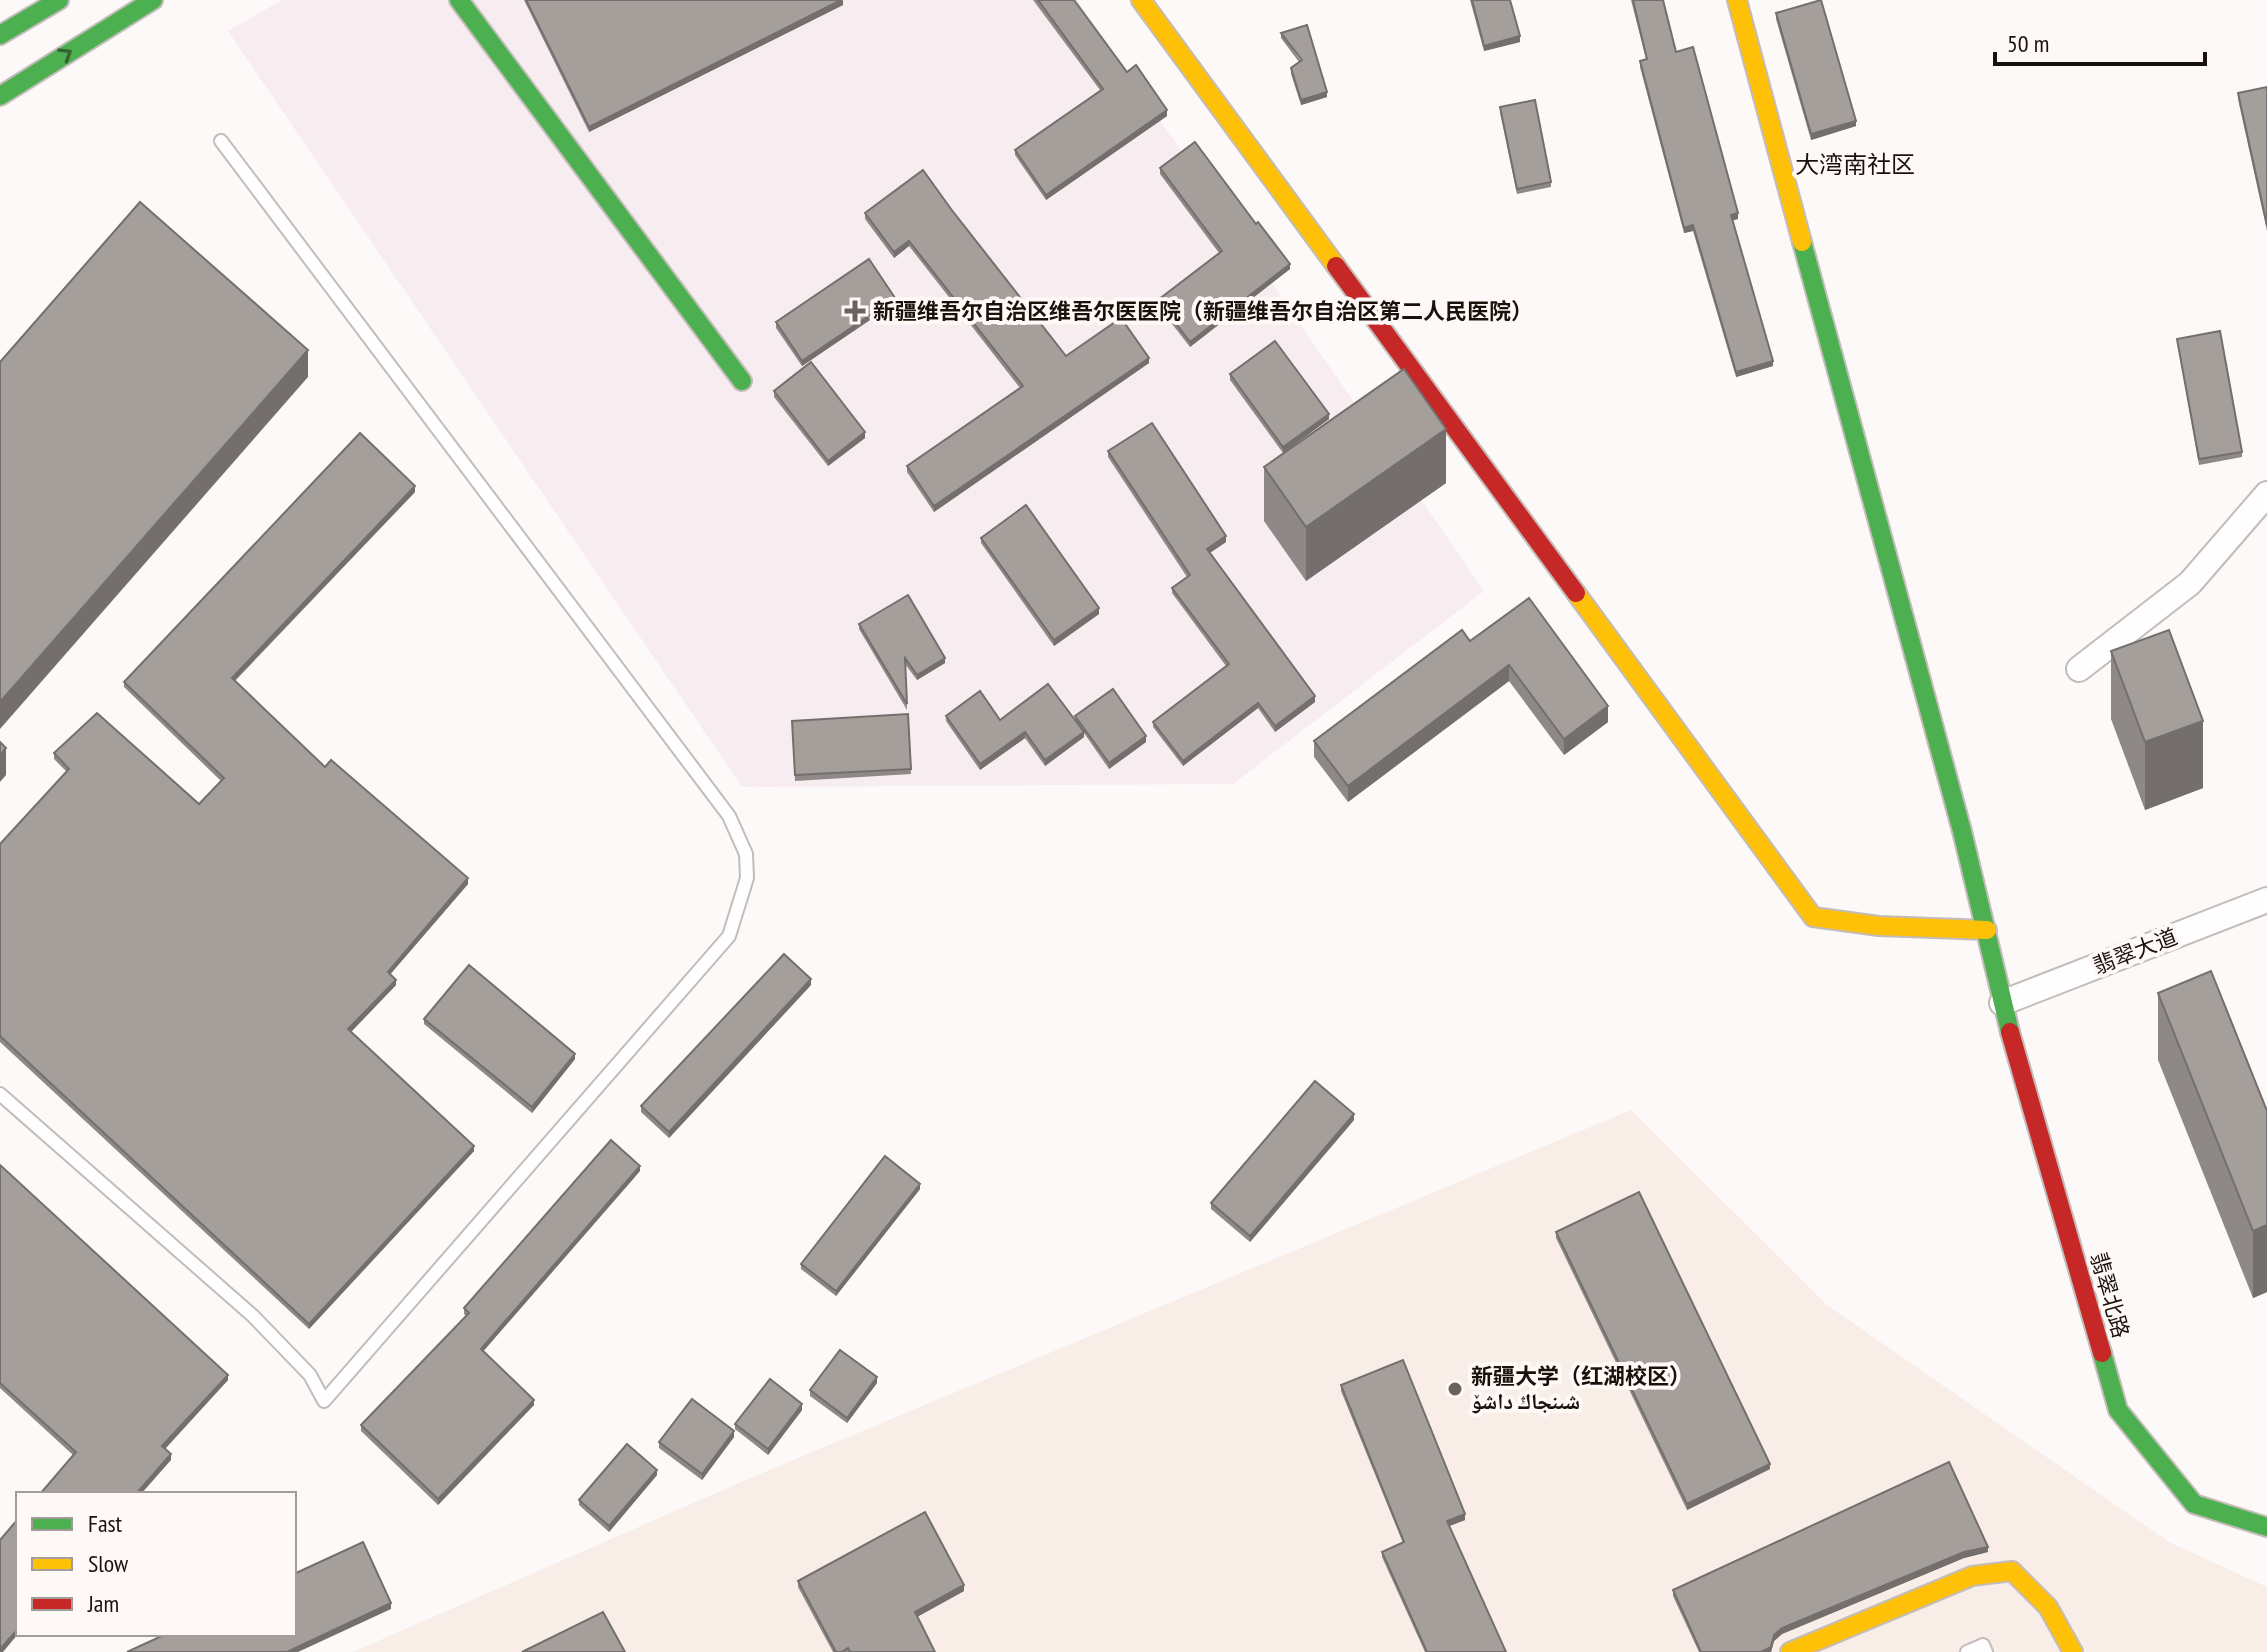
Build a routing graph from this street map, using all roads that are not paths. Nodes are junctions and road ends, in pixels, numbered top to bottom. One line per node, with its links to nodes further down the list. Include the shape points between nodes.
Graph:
1 (59, 0): 6 (street)
2 (153, 0): 7 (street, one-way to 2)
3 (459, 0): 9 (street)
4 (1141, 0): 13 (street, via 1813,917 1879,926)
5 (1737, 0): 13 (street, 翡翠北路)
6 (0, 35)
7 (0, 96)
8 (221, 141): 15 (lane, via 729,816 746,854 747,878 729,936 324,1401 310,1375 253,1316)
9 (742, 381)
10 (2267, 494): 11 (street, via 2190,583)
11 (2079, 669)
12 (2267, 900): 14 (street, 翡翠大道)
13 (1987, 930): 14 (street, 翡翠北路)
14 (2002, 1003): 16 (street, 翡翠北路, via 2118,1410 2194,1504)
15 (0, 1094)
16 (2267, 1527)
17 (1790, 1652): 20 (street, via 1972,1576 2012,1571 2048,1607)
18 (1967, 1652): 19 (lane, via 1983,1645)
19 (1986, 1652)
20 (2073, 1652)

